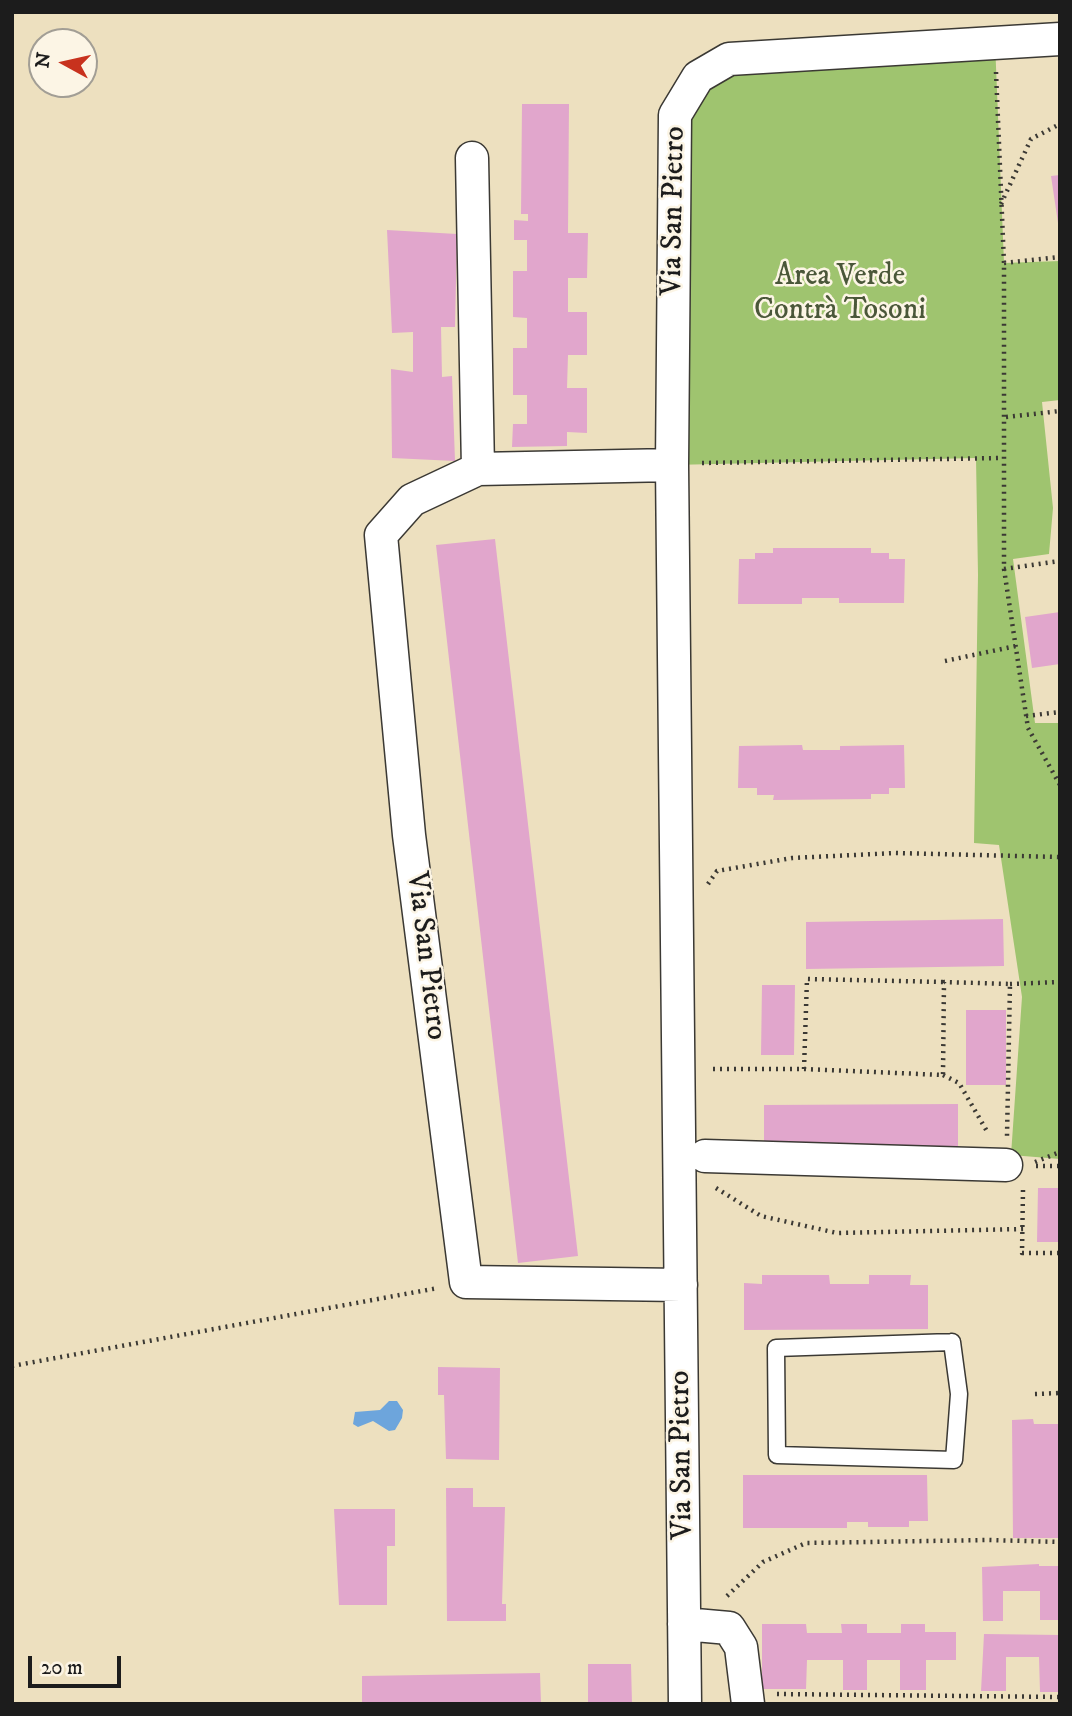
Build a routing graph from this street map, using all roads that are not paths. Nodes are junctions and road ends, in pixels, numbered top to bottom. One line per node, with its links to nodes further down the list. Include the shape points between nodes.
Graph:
1 (1060, 39): 3 (street, Via San Pietro, via 729,59 698,77 675,115)
2 (472, 158): 4 (street)
3 (686, 465): 4 (street, Via San Pietro); 7 (street, Via San Pietro)
4 (478, 469): 7 (street, Via San Pietro, via 412,500 381,535 410,835 466,1282)
5 (705, 1156): 6 (street)
6 (1015, 1165)
7 (681, 1285): 9 (street, Via San Pietro)
8 (777, 1455): 8 (lane, via 776,1348 952,1342 959,1394 954,1460)
9 (684, 1612): 10 (street, via 729,1628 741,1647); 11 (street, Via San Pietro)
10 (748, 1699)
11 (685, 1704)

